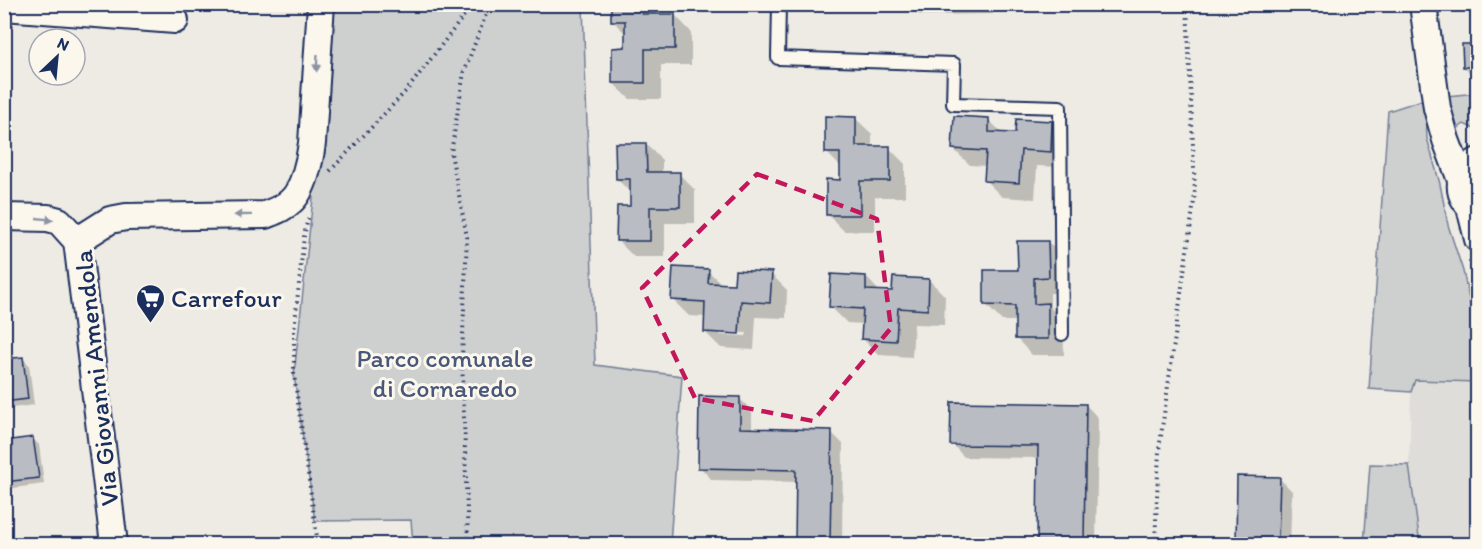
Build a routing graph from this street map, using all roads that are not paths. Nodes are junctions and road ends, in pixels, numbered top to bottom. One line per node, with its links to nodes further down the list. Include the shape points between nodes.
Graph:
1 (321, 4): 12 (street, Via Giovanni Amendola, one-way to 12, via 312,143 294,200 266,214 110,219)
2 (779, 4): 13 (lane, via 778,58 954,64 953,104 1060,107)
3 (1423, 4): 6 (street)
4 (4, 8): 5 (street)
5 (175, 21)
6 (1442, 121): 7 (street); 8 (street)
7 (1478, 160): 8 (street, via 1464,171)
8 (1461, 180): 9 (street, via 1461,195)
9 (1474, 210): 11 (street)
10 (4, 217): 12 (street, one-way to 12, via 60,221)
11 (1478, 239)
12 (77, 241): 14 (street, Via Giovanni Amendola)
13 (1062, 334)
14 (114, 544)

